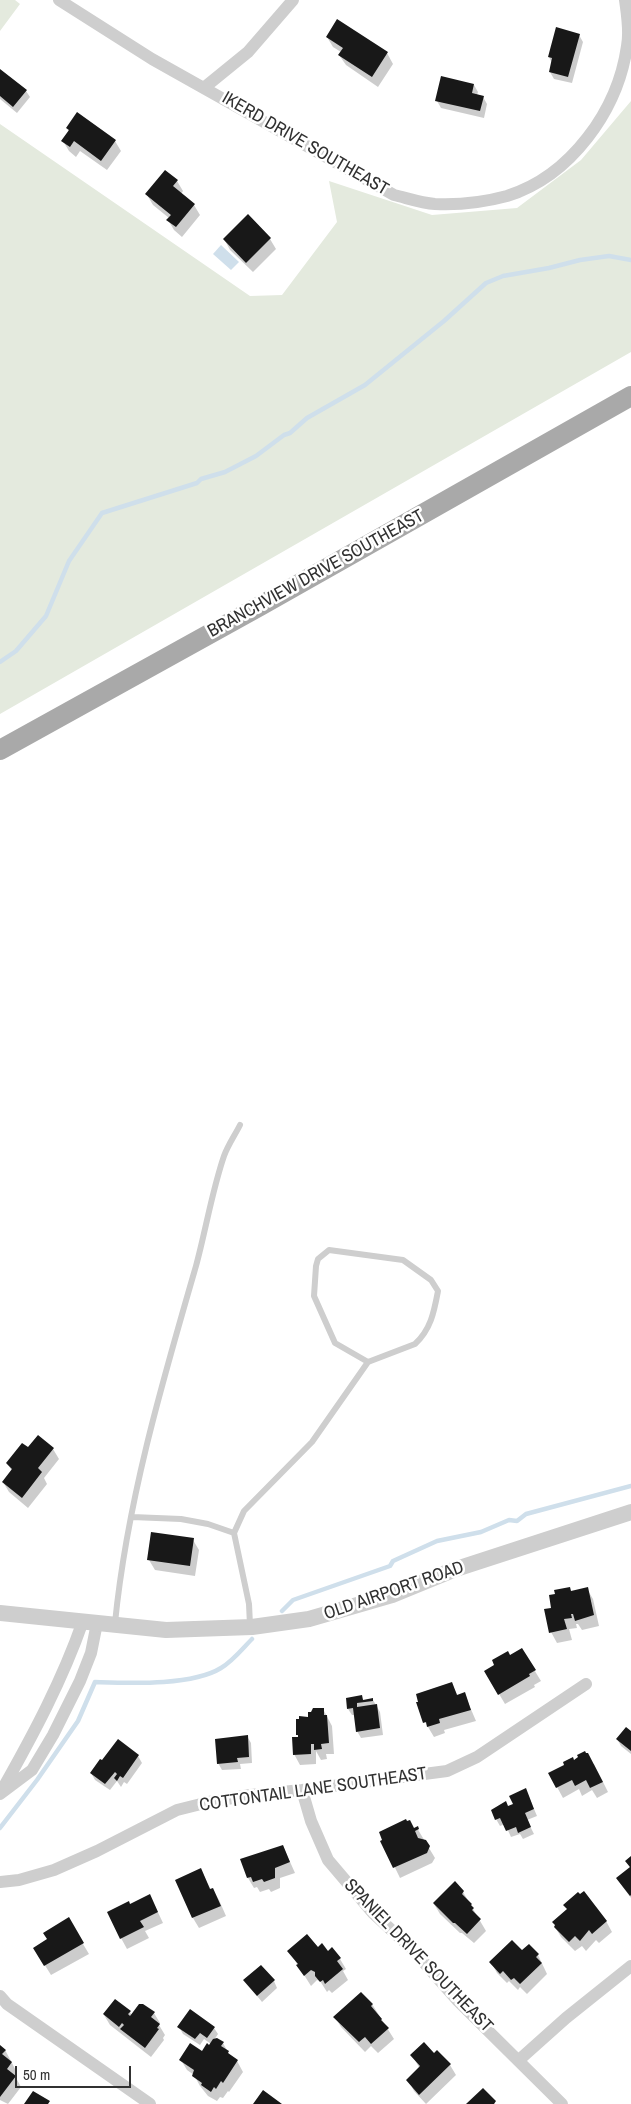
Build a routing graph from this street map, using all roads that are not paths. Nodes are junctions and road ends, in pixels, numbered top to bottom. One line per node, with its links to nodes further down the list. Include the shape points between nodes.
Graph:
1 (59, 0): 5 (street, IKERD DRIVE SOUTHEAST, via 152,59)
2 (293, 0): 5 (street, via 248,52)
3 (625, 0): 4 (street, IKERD DRIVE SOUTHEAST)
4 (627, 74): 5 (street, IKERD DRIVE SOUTHEAST, via 590,135 568,161 540,180 508,196 434,204 394,194)
5 (205, 87)
6 (631, 396): 7 (main road, BRANCHVIEW DRIVE SOUTHEAST)
7 (0, 750)
8 (240, 1125): 11 (lane, via 225,1154 157,1400)
9 (368, 1362): 9 (lane, via 420,1339 432,1321 438,1291 431,1280 403,1260 329,1250 318,1259 314,1296 335,1343); 12 (lane, via 312,1442 244,1512)
10 (631, 1512): 16 (street, OLD AIRPORT ROAD, via 453,1570 392,1595 309,1619)
11 (132, 1517): 12 (lane, via 181,1519); 15 (lane)
12 (234, 1533): 16 (lane, via 249,1604)
13 (0, 1613): 14 (street, OLD AIRPORT ROAD)
14 (90, 1622): 14 (street, via 72,1652 44,1715 0,1794 32,1770 53,1736 91,1653); 15 (street, OLD AIRPORT ROAD)
15 (115, 1624): 16 (street, OLD AIRPORT ROAD, via 166,1630)
16 (250, 1627)
17 (586, 1684): 18 (street, COTTONTAIL LANE SOUTHEAST, via 502,1741 447,1772)
18 (302, 1790): 19 (street, COTTONTAIL LANE SOUTHEAST, via 250,1795 176,1810 54,1870); 22 (street, SPANIEL DRIVE SOUTHEAST, via 328,1860 373,1913)
19 (0, 1882)
20 (631, 1966): 22 (street)
21 (0, 1996): 23 (street)
22 (519, 2060): 24 (street, SPANIEL DRIVE SOUTHEAST)
23 (150, 2104)
24 (562, 2104)

